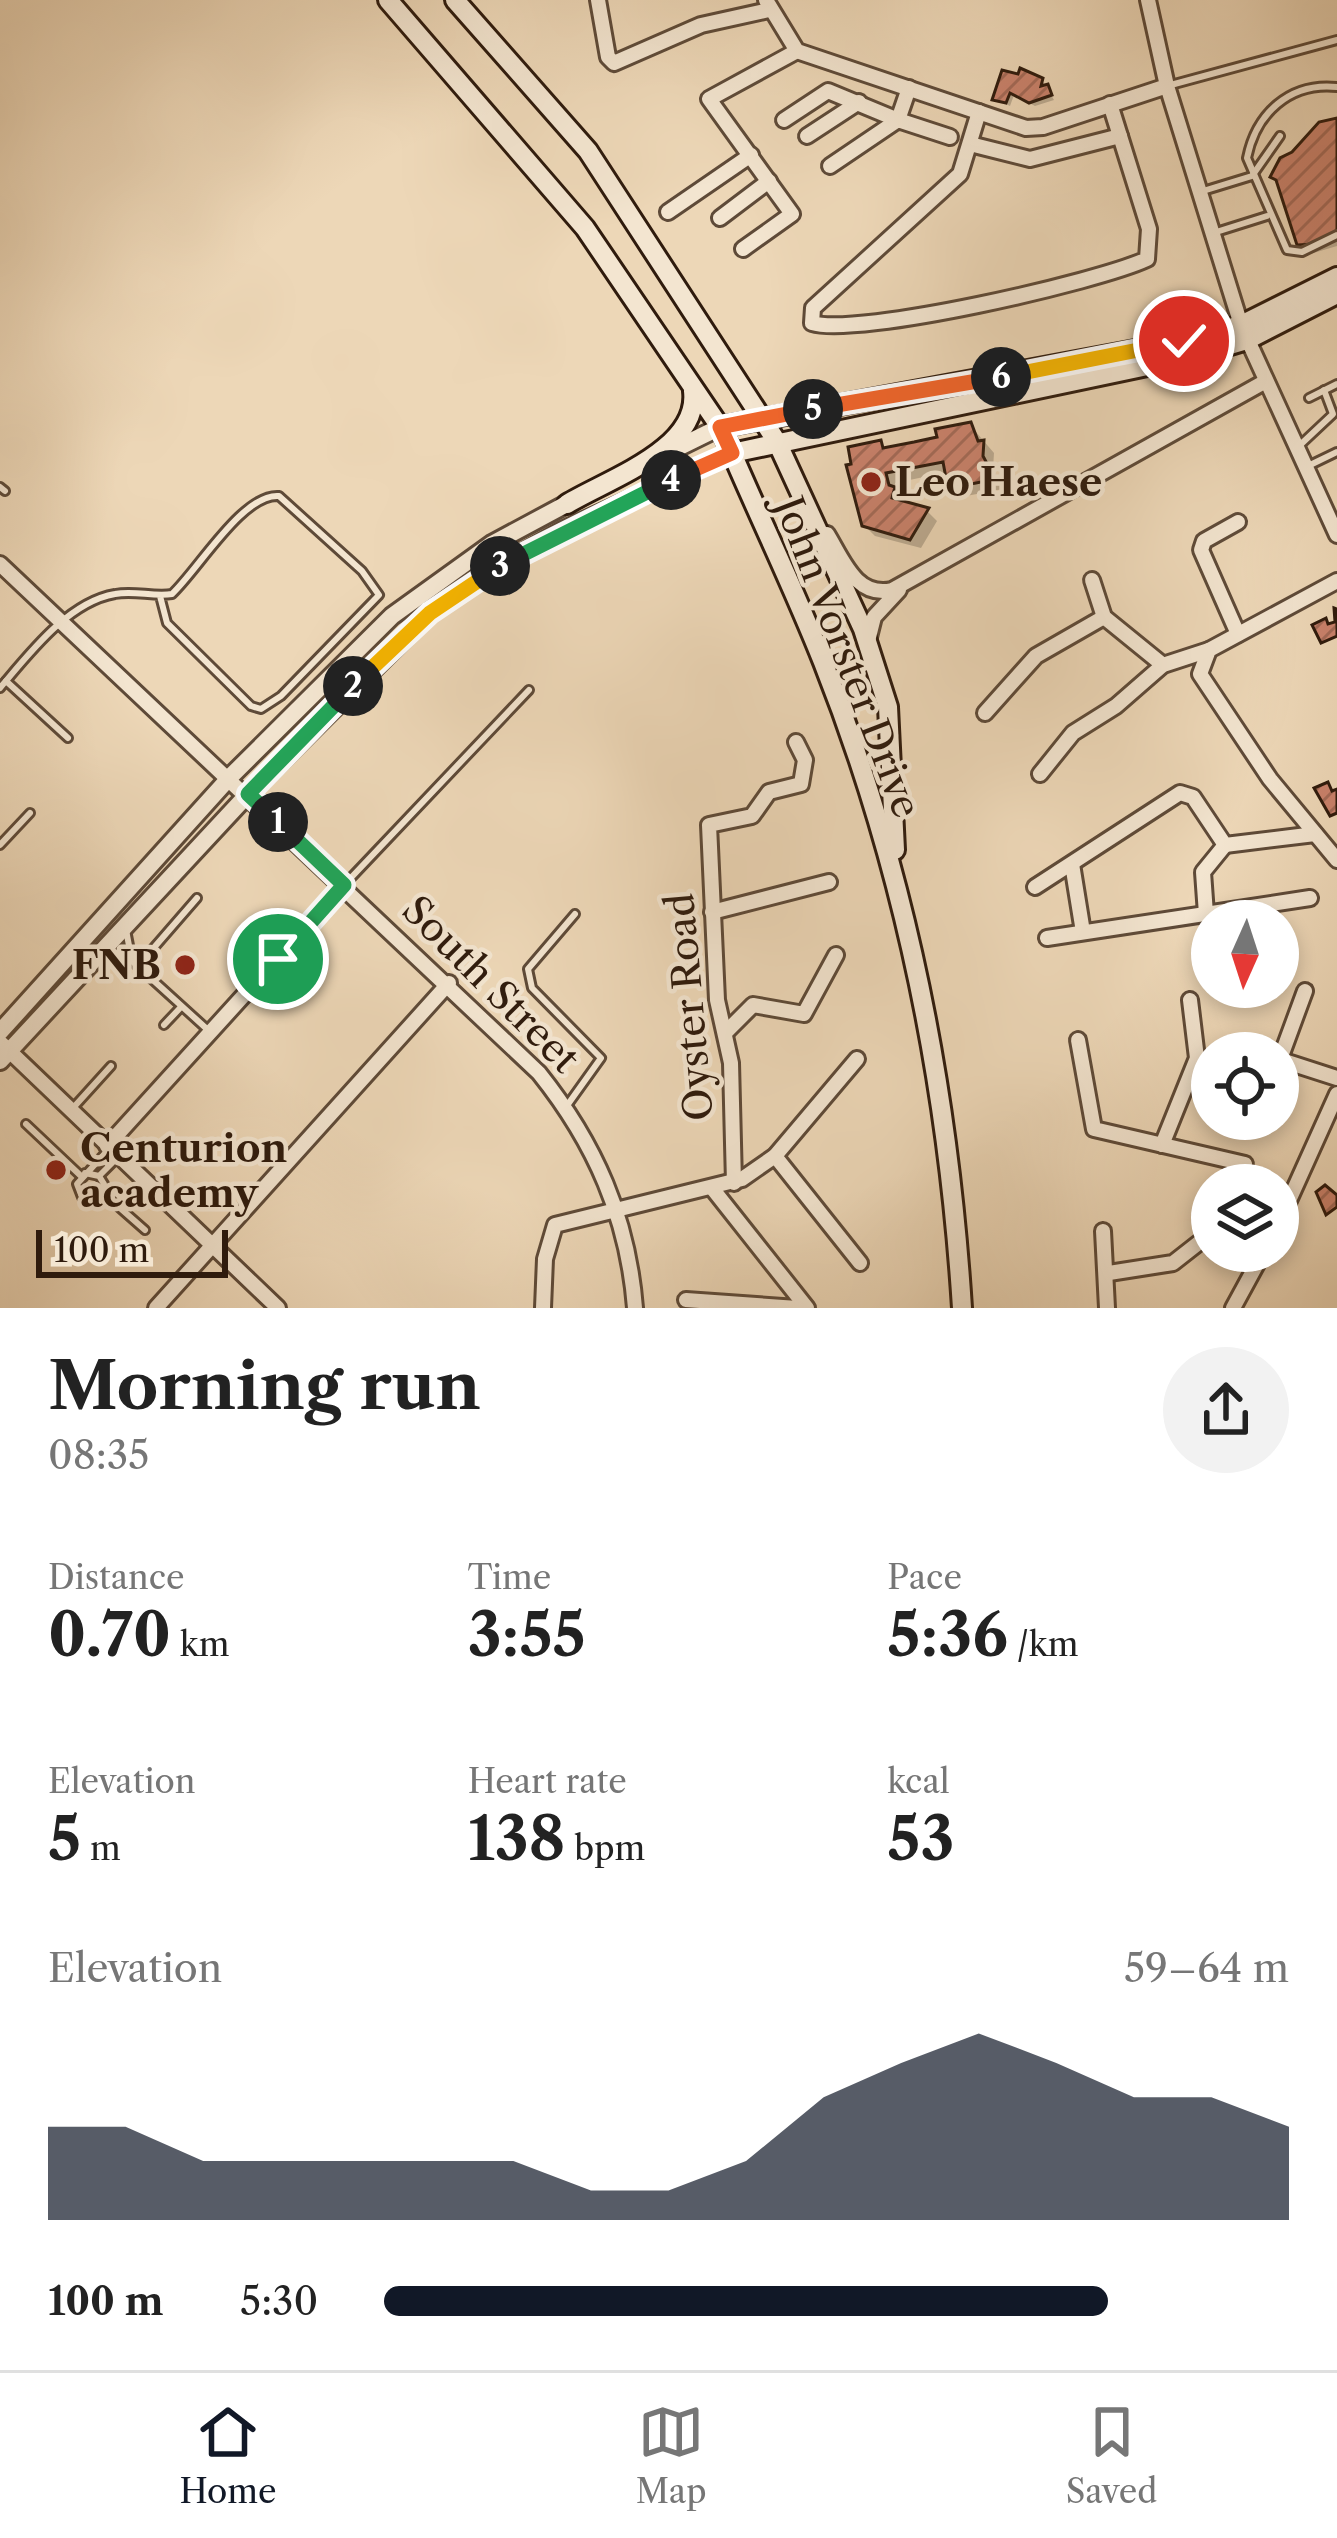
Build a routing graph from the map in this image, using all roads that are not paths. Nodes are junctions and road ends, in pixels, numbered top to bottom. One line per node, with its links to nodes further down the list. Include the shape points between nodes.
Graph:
1 (388, 0): 39 (main road, John Vorster Drive, via 585,228)
2 (455, 0): 42 (main road, John Vorster Drive, via 588,151)
3 (598, 0): 5 (street, via 614,63)
4 (1148, 0): 8 (street)
5 (767, 5): 7 (street)
6 (1337, 40): 8 (lane)
7 (797, 51): 10 (street); 23 (street, via 709,99)
8 (1167, 86): 12 (street); 27 (street)
9 (1337, 87): 25 (lane, via 1271,107 1250,148)
10 (909, 88): 13 (street); 16 (street)
11 (859, 102): 15 (street, via 824,92); 16 (street); 17 (street)
12 (1110, 104): 14 (street, via 1043,128); 18 (street)
13 (979, 112): 14 (street); 21 (street)
14 (995, 118): 22 (street)
15 (784, 120)
16 (898, 120): 20 (street); 24 (street)
17 (807, 136)
18 (1120, 136): 21 (street, via 1149,229 1147,259 1005,300 841,326 812,323 813,308 960,174); 22 (street, via 1030,159)
19 (1280, 136): 25 (lane)
20 (950, 137)
21 (970, 144): 22 (street)
22 (990, 149)
23 (751, 155): 26 (street); 28 (street)
24 (830, 166)
25 (1252, 176): 27 (lane); 29 (lane)
26 (770, 182): 30 (street); 33 (street, via 792,214)
27 (1200, 192): 31 (street)
28 (668, 212)
29 (1269, 216): 31 (lane); 32 (lane, via 1292,252)
30 (720, 218)
31 (1213, 233): 36 (street)
32 (1337, 235)
33 (743, 250)
34 (1337, 277): 36 (main road)
35 (1337, 294): 36 (main road)
36 (1244, 332): 37 (street); 42 (main road); 44 (main road, via 1190,357)
37 (1266, 381): 45 (street); 56 (street)
38 (1337, 384): 40 (lane)
39 (693, 390): 43 (main road, John Vorster Drive); 50 (main road, via 682,433)
40 (1324, 391): 41 (lane); 45 (lane, via 1333,414)
41 (1309, 398)
42 (764, 418): 43 (main road); 44 (main road, John Vorster Drive)
43 (720, 427): 47 (main road, John Vorster Drive); 50 (street)
44 (778, 442): 47 (main road); 49 (main road, John Vorster Drive)
45 (1297, 447): 48 (street)
46 (1337, 452): 48 (lane)
47 (732, 453): 72 (street, via 469,583 391,647); 141 (main road, John Vorster Drive, via 823,661 888,852 940,1085)
48 (1306, 467): 52 (street)
49 (799, 490): 56 (street, via 861,586 877,592); 61 (main road, John Vorster Drive)
50 (567, 504): 71 (street, via 492,544 392,616)
51 (1238, 522): 60 (street, via 1201,550)
52 (1337, 535)
53 (0, 565): 59 (street, South Street)
54 (1092, 580): 58 (street)
55 (1337, 581): 60 (street)
56 (907, 583): 61 (street, via 874,616)
57 (160, 596): 57 (lane, via 172,594 248,507 270,494 380,595 261,709 172,629); 59 (lane, via 114,594)
58 (1104, 617): 63 (street); 67 (street, via 1036,656)
59 (61, 622): 65 (lane); 71 (street, South Street)
60 (1238, 634): 62 (street)
61 (868, 643): 141 (main road, John Vorster Drive, via 892,732 896,853 953,1131)
62 (1209, 650): 63 (street); 64 (street)
63 (1166, 663): 64 (street); 70 (street, via 1073,733)
64 (1200, 674): 74 (street)
65 (3, 685): 68 (lane)
66 (530, 690): 80 (lane)
67 (986, 713)
68 (68, 738)
69 (796, 742): 86 (street, Oyster Road, via 805,760 801,784 770,792 752,816 709,825)
70 (1040, 775)
71 (230, 776): 72 (street, South Street); 100 (street)
72 (248, 794): 80 (street, South Street); 89 (street)
73 (30, 813): 75 (lane)
74 (1315, 834): 76 (street); 77 (street)
75 (0, 845)
76 (1225, 845): 78 (street, via 1193,797 1180,794); 84 (street, via 1203,872)
77 (1337, 860)
78 (1072, 864): 81 (street); 90 (street)
79 (829, 882): 86 (street)
80 (344, 885): 95 (street, South Street); 104 (street)
81 (1035, 887)
82 (197, 898): 94 (lane)
83 (1310, 898): 85 (street)
84 (1205, 900)
85 (1297, 900)
86 (712, 912): 101 (street, Oyster Road)
87 (575, 914): 113 (lane, via 528,969 532,988 601,1058)
88 (1191, 916): 90 (street)
89 (125, 925): 92 (street); 94 (lane)
90 (1083, 932): 91 (street)
91 (1047, 938)
92 (96, 956): 94 (lane); 106 (street)
93 (836, 956): 101 (street, via 804,1014 753,1005)
94 (135, 964): 98 (lane)
95 (448, 983): 113 (street, South Street); 129 (street)
96 (1305, 991): 103 (street)
97 (1190, 1000): 102 (street)
98 (181, 1007): 99 (lane); 104 (lane)
99 (164, 1024)
100 (0, 1032)
101 (726, 1032): 123 (street, Oyster Road)
102 (1198, 1032)
103 (1289, 1032)
104 (211, 1033): 117 (street)
105 (1078, 1040): 116 (street, via 1093,1129)
106 (3, 1052): 114 (street)
107 (857, 1059): 118 (street)
108 (111, 1066): 114 (lane)
109 (1299, 1066): 110 (street)
110 (1337, 1078)
111 (1191, 1085): 116 (street)
112 (1337, 1094): 122 (street)
113 (566, 1107): 126 (street, South Street)
114 (70, 1111): 117 (street)
115 (26, 1124): 120 (lane)
116 (1162, 1145): 119 (street)
117 (112, 1150): 120 (lane); 121 (lane); 129 (street)
118 (775, 1156): 123 (street); 131 (street)
119 (1245, 1164)
120 (83, 1175): 121 (lane); 125 (lane, via 82,1197)
121 (99, 1176): 125 (lane)
122 (1299, 1178)
123 (734, 1183): 124 (street)
124 (712, 1188): 126 (street); 140 (street)
125 (103, 1193): 127 (lane)
126 (619, 1209): 137 (street, via 555,1226); 138 (street, South Street)
127 (145, 1231)
128 (1103, 1231): 133 (street)
129 (212, 1246): 135 (street); 136 (street)
130 (1191, 1248): 133 (street, via 1173,1262)
131 (860, 1263)
132 (1253, 1272): 143 (street)
133 (1109, 1273): 142 (street)
134 (686, 1300): 139 (street)
135 (156, 1308)
136 (278, 1308)
137 (542, 1308)
138 (635, 1308)
139 (797, 1308)
140 (807, 1308)
141 (965, 1308)
142 (1107, 1308)
143 (1233, 1308)

